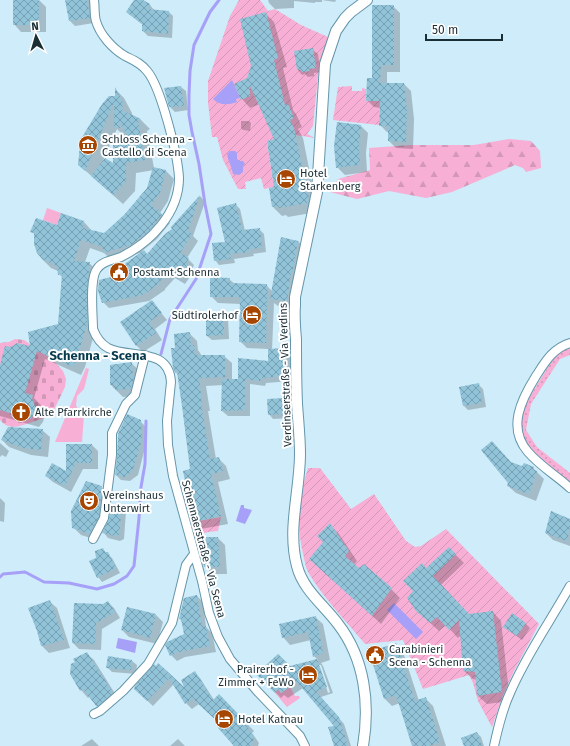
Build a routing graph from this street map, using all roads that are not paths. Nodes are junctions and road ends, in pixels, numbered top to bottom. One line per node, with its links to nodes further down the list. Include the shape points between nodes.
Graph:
1 (94, 0): 4 (street, via 96,21 101,32 123,55 139,62 153,79 171,134 179,178 172,209 158,229 132,251 102,264 94,273 93,329 96,335 109,348)
2 (367, 0): 11 (street, Verdinserstraße - Via Verdins, via 345,18 336,31 325,64 317,188 294,305 300,454 293,545 297,567 306,587 338,624 357,659 366,702)
3 (570, 343): 5 (street, via 554,350 546,360 526,393 516,422 519,437 528,452)
4 (146, 355): 6 (street, via 136,393 126,404 112,433 112,455 104,518); 7 (street, Schennaerstraße - Via Scena, via 155,358 167,368 171,377 167,421 168,446 173,476)
5 (570, 488)
6 (93, 539)
7 (194, 554): 9 (street, via 186,565 172,623 148,664 123,691); 10 (street, Schennaerstraße - Via Scena, via 209,613 230,659 300,736)
8 (570, 586): 12 (street, via 535,643 510,692)
9 (94, 714)
10 (305, 746)
11 (363, 746)
12 (494, 746)

